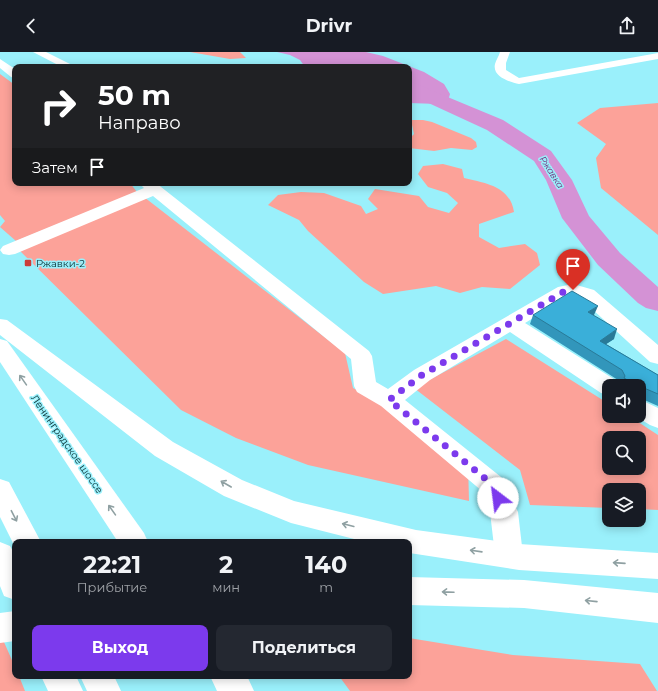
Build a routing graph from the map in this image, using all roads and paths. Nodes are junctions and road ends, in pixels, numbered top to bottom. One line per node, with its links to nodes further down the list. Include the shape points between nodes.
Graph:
1 (38, 52): 5 (main road)
2 (505, 52): 3 (main road, via 500,69 506,76 519,81)
3 (658, 56)
4 (0, 62): 6 (main road)
5 (64, 64)
6 (12, 72)
7 (150, 186): 8 (main road); 14 (main road, via 361,356 365,386)
8 (8, 250)
9 (510, 323): 12 (main road, via 565,291 580,291 587,294); 13 (main road); 14 (main road, via 422,375)
10 (0, 325): 20 (main road, one-way to 10, via 291,512 233,488 164,449)
11 (0, 346): 19 (main road, Ленинградское шоссе, one-way to 11)
12 (658, 356)
13 (602, 382)
14 (389, 400): 23 (main road, via 492,484 504,512)
15 (646, 411): 16 (main road)
16 (658, 419)
17 (0, 490): 18 (main road, one-way to 18)
18 (25, 539)
19 (132, 539)
20 (404, 539)
21 (412, 541): 23 (main road, one-way to 21)
22 (0, 555): 25 (main road)
23 (509, 555): 24 (main road, one-way to 23)
24 (658, 566)
25 (12, 580)
26 (412, 591): 27 (main road, one-way to 26, via 524,594)
27 (658, 608)
28 (12, 626): 29 (main road)
29 (0, 628)
30 (60, 679): 33 (main road)
31 (98, 679): 34 (main road)
32 (229, 679): 35 (main road)
33 (66, 691)
34 (104, 691)
35 (237, 691)

